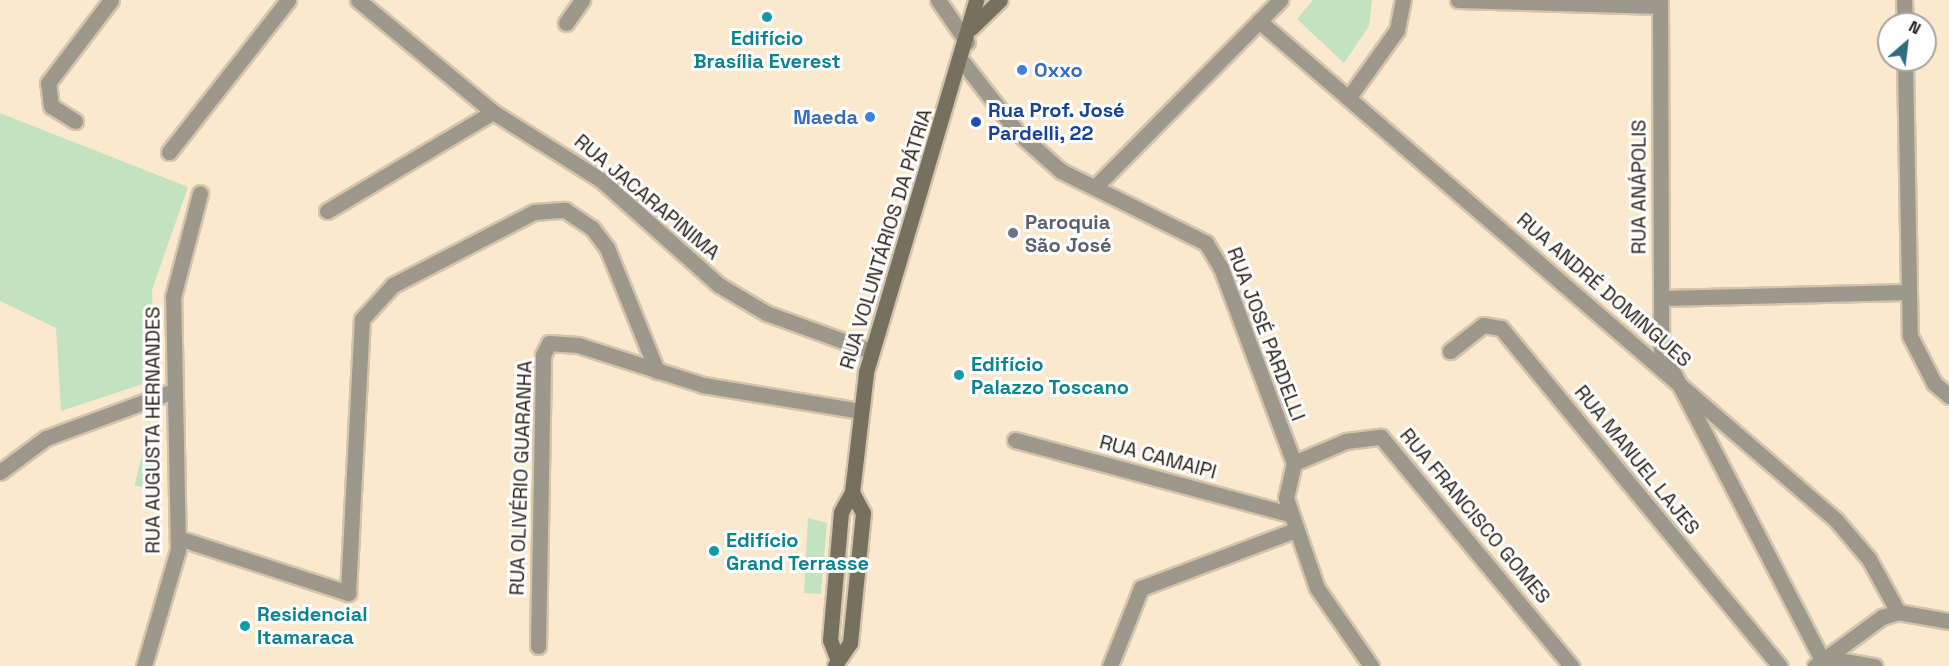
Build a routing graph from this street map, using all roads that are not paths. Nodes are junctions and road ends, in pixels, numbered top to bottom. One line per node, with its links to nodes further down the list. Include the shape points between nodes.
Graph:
1 (111, 0): 19 (street, via 48,83 51,106)
2 (288, 0): 20 (street)
3 (358, 0): 18 (street, RUA JACARAPINIMA)
4 (582, 0): 13 (street)
5 (938, 0): 14 (street)
6 (976, 0): 14 (main road, RUA VOLUNTÁRIOS DA PÁTRIA)
7 (1000, 0): 14 (main road)
8 (1280, 0): 12 (street)
9 (1403, 0): 17 (street, via 1397,30)
10 (1458, 0): 11 (street)
11 (1660, 3): 25 (street, RUA ANÁPOLIS)
12 (1259, 21): 17 (street, RUA ANDRÉ DOMINGUES); 21 (street)
13 (566, 23)
14 (969, 35): 15 (main road, RUA VOLUNTÁRIOS DA PÁTRIA)
15 (962, 61): 21 (street, RUA JOSÉ PARDELLI, via 1035,151 1061,171); 26 (main road, RUA VOLUNTÁRIOS DA PÁTRIA)
16 (1905, 72): 24 (street)
17 (1348, 98): 29 (street, RUA ANDRÉ DOMINGUES)
18 (493, 112): 23 (street); 26 (street, RUA JACARAPINIMA, via 572,158 741,299)
19 (75, 121)
20 (169, 152)
21 (1096, 186): 34 (street, RUA JOSÉ PARDELLI, via 1191,232 1215,254)
22 (200, 193): 30 (street, RUA AUGUSTA HERNANDES, via 173,297)
23 (327, 211)
24 (1908, 292): 25 (street); 31 (street, via 1913,346 1934,383)
25 (1661, 298): 29 (street, RUA ANÁPOLIS, via 1661,349)
26 (871, 351): 32 (main road, RUA VOLUNTÁRIOS DA PÁTRIA)
27 (1450, 351): 49 (street, RUA MANUEL LAJES, via 1483,325 1501,328)
28 (657, 371): 32 (street, RUA OLIVÉRIO GUARANHA, via 703,385); 39 (street, via 607,248 592,228 565,210 534,212 393,285 362,320 348,592); 42 (street, RUA OLIVÉRIO GUARANHA, via 559,340 549,343 543,355)
29 (1670, 373): 40 (street, RUA ANDRÉ DOMINGUES, via 1836,520 1869,559); 44 (street)
30 (173, 391): 35 (street, via 46,438); 39 (street, RUA AUGUSTA HERNANDES)
31 (1949, 396)
32 (860, 411): 36 (main road, RUA VOLUNTÁRIOS DA PÁTRIA)
33 (1015, 440): 37 (street, RUA CAMAIPI)
34 (1294, 463): 37 (street, via 1286,498); 48 (street, RUA FRANCISCO GOMES, via 1346,441 1381,437)
35 (0, 472)
36 (852, 492): 43 (main road, RUA VOLUNTÁRIOS DA PÁTRIA, via 840,528 830,640); 43 (main road, RUA VOLUNTÁRIOS DA PÁTRIA, via 862,513 850,643)
37 (1290, 514): 38 (street)
38 (1295, 530): 46 (street, via 1141,588); 47 (street, via 1317,588)
39 (178, 538): 45 (street, RUA AUGUSTA HERNANDES, via 168,597)
40 (1898, 612): 41 (street); 44 (street, via 1872,623)
41 (1949, 621)
42 (538, 646)
43 (836, 662)
44 (1823, 662): 50 (street)
45 (144, 666)
46 (1110, 666)
47 (1371, 666)
48 (1571, 666)
49 (1780, 666)
50 (1874, 666)

